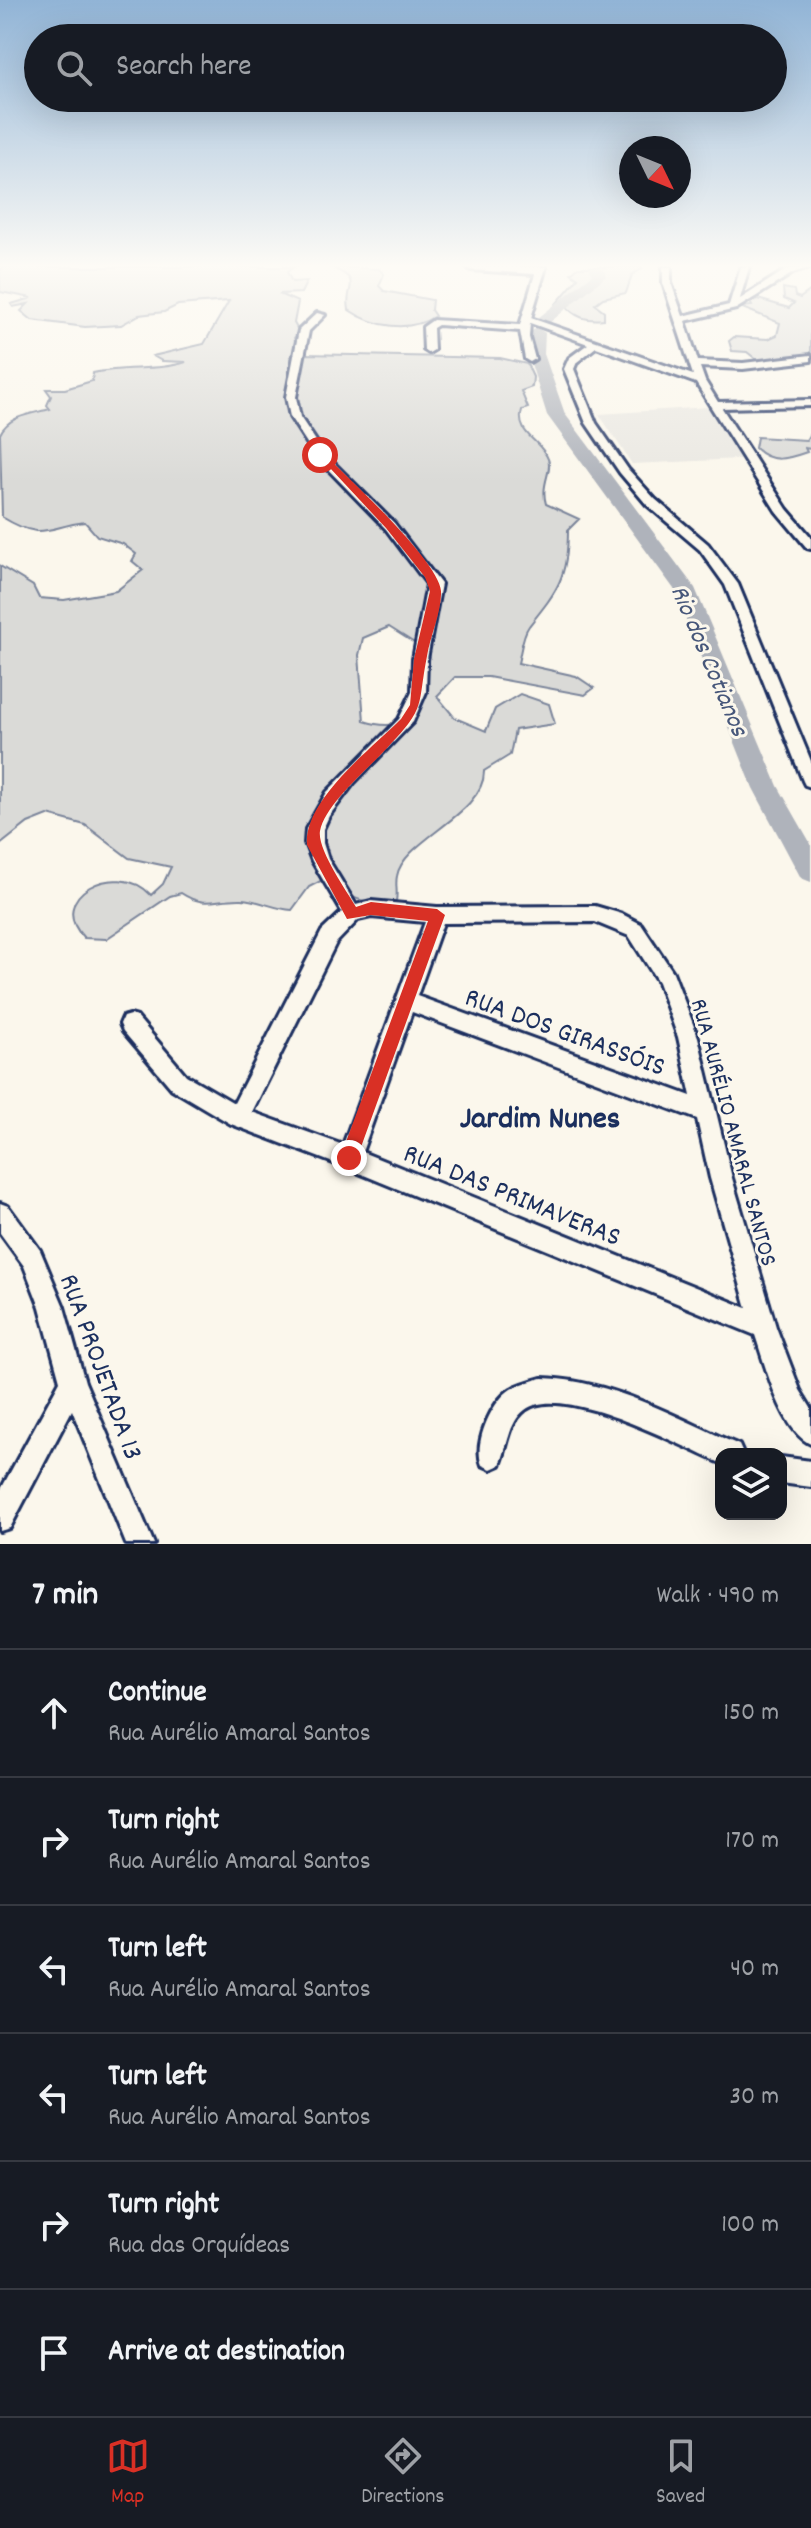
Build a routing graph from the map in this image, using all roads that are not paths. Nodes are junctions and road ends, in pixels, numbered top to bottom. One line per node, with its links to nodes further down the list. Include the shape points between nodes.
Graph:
1 (302, 339): 16 (street, via 291,397 295,417 335,473 390,526 431,576 435,591 416,705 322,808 313,832 314,845)
2 (429, 339): 7 (street)
3 (527, 339): 9 (street)
4 (581, 339): 6 (street)
5 (686, 339): 10 (street)
6 (596, 343): 11 (street); 15 (street, via 569,369 591,423 651,502 718,562)
7 (429, 350)
8 (811, 358): 10 (street, via 743,366)
9 (530, 359)
10 (695, 364): 11 (street)
11 (700, 381): 13 (street)
12 (811, 403): 13 (street)
13 (717, 405): 14 (street, via 782,511)
14 (811, 545)
15 (811, 781)
16 (352, 914): 17 (street, RUA AURÉLIO AMARAL SANTOS, via 371,909); 21 (street, via 329,937)
17 (437, 915): 18 (street); 20 (street, RUA AURÉLIO AMARAL SANTOS, via 595,914 635,930 671,993)
18 (407, 1001): 20 (street, RUA DOS GIRASSÓIS); 22 (street)
19 (130, 1024): 21 (street, RUA DAS PRIMAVERAS, via 179,1082)
20 (706, 1112): 24 (street, RUA AURÉLIO AMARAL SANTOS)
21 (238, 1117): 22 (street, RUA DAS PRIMAVERAS)
22 (349, 1158): 24 (street, RUA DAS PRIMAVERAS)
23 (0, 1214): 25 (street, RUA PROJETADA 13, via 32,1258)
24 (764, 1327): 26 (street, RUA AURÉLIO AMARAL SANTOS, via 790,1398)
25 (73, 1382): 31 (street); 32 (street, RUA PROJETADA 13)
26 (811, 1431)
27 (716, 1448): 28 (street, via 589,1395 549,1387 520,1398 498,1424)
28 (491, 1456)
29 (787, 1471): 30 (street)
30 (811, 1474)
31 (0, 1518)
32 (140, 1544)

